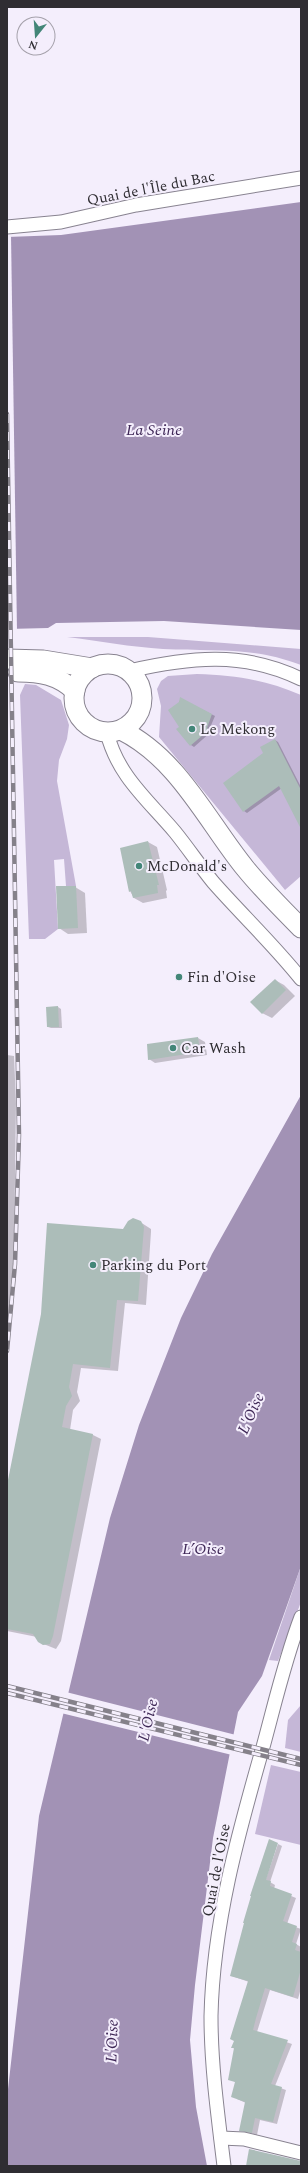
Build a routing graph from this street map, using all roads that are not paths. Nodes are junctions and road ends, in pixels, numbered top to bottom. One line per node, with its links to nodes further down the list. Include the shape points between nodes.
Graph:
1 (301, 178): 2 (street, Quai de l'Île du Bac, via 136,205 61,222)
2 (7, 227)
3 (7, 659): 4 (main road, via 43,660)
4 (92, 668): 5 (main road, via 114,664); 8 (main road, via 80,679)
5 (128, 671): 7 (street, via 192,659 220,658 255,662); 9 (main road, via 137,679 142,689)
6 (7, 672): 8 (main road, via 38,672 50,675 62,680)
7 (301, 679)
8 (75, 691): 10 (main road, via 75,707 80,718 95,730)
9 (141, 711): 10 (main road, via 134,722); 11 (main road)
10 (114, 732): 11 (main road, via 140,741); 13 (street, via 114,757 122,771 176,833 213,882)
11 (162, 759): 12 (main road, via 246,869)
12 (301, 928)
13 (301, 979)
14 (301, 1616): 15 (street, Quai de l'Oise, via 289,1649 235,1845 215,1960 211,2048)
15 (220, 2138): 16 (street, via 244,2140); 17 (street, Quai de l'Oise)
16 (301, 2153)
17 (224, 2166)

